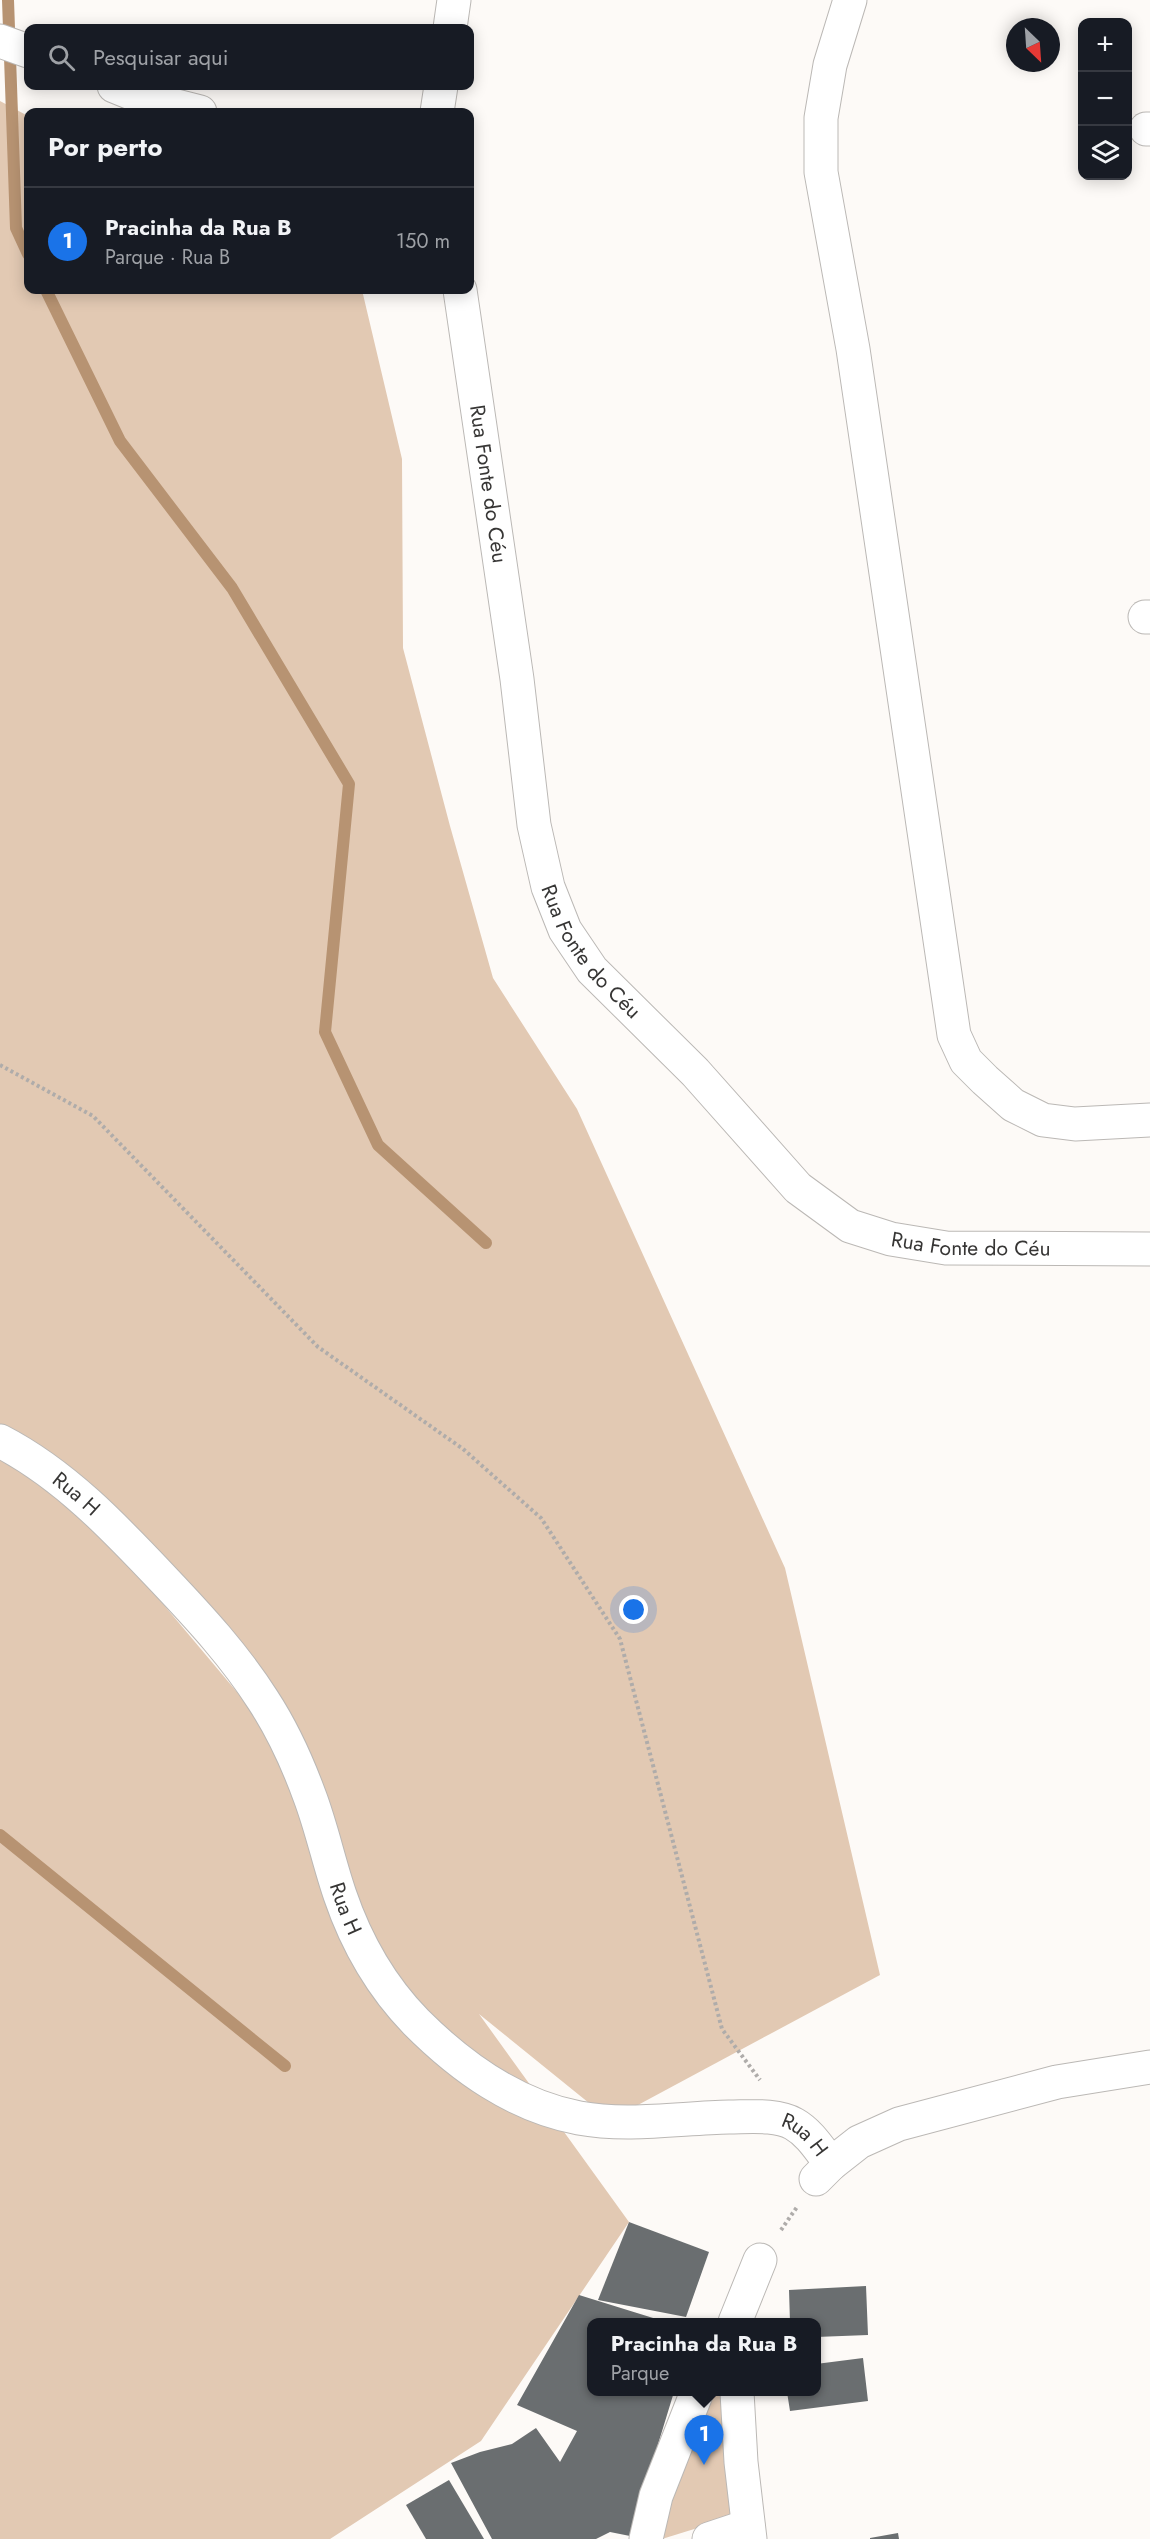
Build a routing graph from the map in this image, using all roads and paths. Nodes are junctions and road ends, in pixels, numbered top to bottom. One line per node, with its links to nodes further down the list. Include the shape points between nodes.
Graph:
1 (454, 0): 3 (street)
2 (850, 0): 12 (street, via 830,64 822,118 821,172 853,349 954,1035 966,1061 985,1080 1012,1105 1043,1120 1075,1124)
3 (451, 24)
4 (0, 41): 5 (street)
5 (24, 50)
6 (124, 90): 8 (street)
7 (440, 90): 9 (street)
8 (184, 108)
9 (438, 108)
10 (461, 294): 13 (street, Rua Fonte do Céu, via 517,679 534,825 548,887 565,930 592,970 695,1072 798,1188 850,1226 891,1239 946,1248)
11 (0, 1065): 16 (path, via 93,1116 318,1347 463,1449 541,1518 620,1639 722,2029)
12 (1150, 1120)
13 (1150, 1249)
14 (0, 1441): 16 (street, Rua H, via 52,1473 120,1533 230,1653 265,1702 295,1760 344,1906 382,1982 416,2022 463,2064 507,2093 546,2110 581,2118 744,2117 776,2118)
15 (1150, 2067): 17 (street, via 1057,2082 899,2124 859,2142)
16 (794, 2124): 17 (street, Rua H, via 808,2136)
17 (824, 2171): 18 (path)
18 (760, 2260): 19 (street)
19 (737, 2318)
20 (695, 2396): 23 (street, via 656,2496)
21 (737, 2396): 22 (street)
22 (749, 2533): 24 (street)
23 (646, 2539)
24 (709, 2539)

